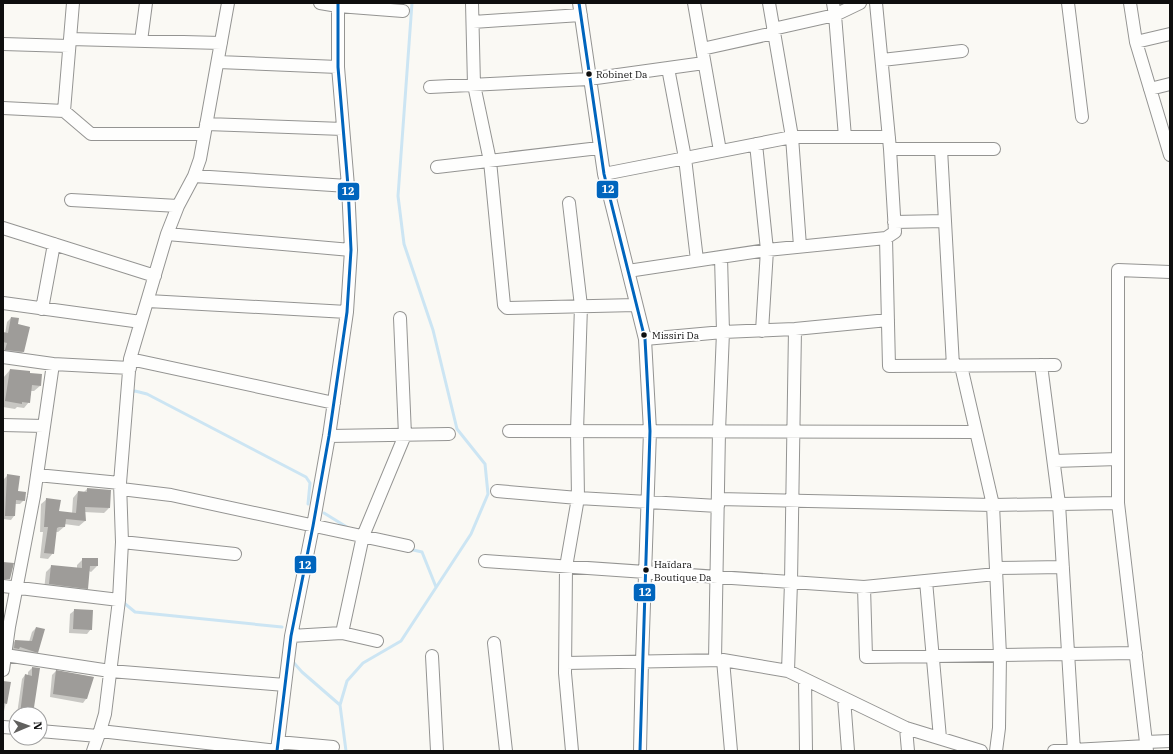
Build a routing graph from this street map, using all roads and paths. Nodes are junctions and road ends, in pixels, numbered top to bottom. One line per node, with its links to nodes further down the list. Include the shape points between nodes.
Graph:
1 (73, 3): 21 (street)
2 (146, 3): 19 (street)
3 (228, 3): 22 (street)
4 (320, 3): 12 (street)
5 (472, 3): 16 (street)
6 (694, 3): 24 (street)
7 (768, 3): 17 (street)
8 (860, 3): 14 (street)
9 (876, 3): 26 (street)
10 (1068, 3): 38 (street)
11 (1130, 3): 20 (street)
12 (338, 5): 15 (street); 29 (street)
13 (580, 9): 16 (street); 31 (street)
14 (834, 9): 17 (street); 42 (street)
15 (403, 11)
16 (473, 22): 32 (street)
17 (773, 31): 24 (street); 41 (street)
18 (1170, 34): 20 (street)
19 (141, 41): 21 (street); 22 (street)
20 (1136, 42): 35 (street)
21 (70, 43): 23 (street); 37 (street)
22 (221, 43): 27 (street)
23 (3, 44)
24 (702, 49): 28 (street)
25 (962, 51): 26 (street)
26 (882, 60): 43 (street)
27 (218, 62): 29 (street); 40 (street)
28 (704, 63): 30 (street); 48 (street)
29 (338, 67): 39 (street)
30 (668, 68): 31 (street); 50 (street)
31 (589, 79): 32 (street); 45 (street)
32 (474, 84): 34 (street); 51 (street)
33 (1170, 84): 35 (street)
34 (430, 86)
35 (1150, 89): 49 (street)
36 (3, 108): 37 (street)
37 (64, 111): 40 (street, via 91,134)
38 (1082, 117)
39 (343, 128): 40 (street); 55 (street)
40 (205, 129): 54 (street)
41 (792, 137): 42 (street); 44 (street); 65 (street)
42 (846, 137): 43 (street)
43 (889, 143): 46 (street); 60 (street)
44 (756, 144): 48 (street); 67 (street)
45 (599, 148): 51 (street); 53 (street)
46 (941, 149): 47 (street); 59 (street)
47 (994, 149)
48 (720, 151): 50 (street)
49 (1170, 155)
50 (685, 158): 53 (street); 69 (street)
51 (490, 161): 52 (street); 76 (street, via 505,307)
52 (436, 167)
53 (604, 174): 70 (street)
54 (194, 176): 55 (street); 58 (street)
55 (348, 186): 66 (street)
56 (71, 200): 58 (street)
57 (570, 203): 76 (street)
58 (178, 206): 62 (street)
59 (945, 221): 60 (street); 91 (street)
60 (894, 222): 63 (street, via 895,232)
61 (3, 228): 64 (street)
62 (167, 234): 66 (street); 72 (street)
63 (886, 238): 65 (street); 80 (street)
64 (54, 244): 72 (street); 77 (street)
65 (800, 246): 67 (street)
66 (351, 250): 78 (street)
67 (767, 250): 68 (street); 84 (street)
68 (721, 257): 69 (street); 83 (street)
69 (697, 260): 70 (street)
70 (628, 271): 75 (street)
71 (1170, 272): 104 (street, via 1118,270)
72 (155, 276): 73 (street)
73 (148, 301): 78 (street); 81 (street)
74 (3, 303): 77 (street)
75 (636, 305): 76 (street); 85 (street)
76 (581, 306): 96 (street)
77 (42, 308): 81 (street)
78 (347, 312): 92 (street)
79 (400, 318): 102 (street)
80 (888, 320): 82 (street); 91 (street, via 889,366)
81 (141, 322): 88 (street)
82 (795, 329): 84 (street); 99 (street)
83 (723, 332): 84 (street); 85 (street); 98 (street)
84 (762, 332)
85 (645, 339): 97 (street)
86 (3, 357): 87 (street)
87 (53, 364): 88 (street); 94 (street)
88 (130, 364): 92 (street); 107 (street)
89 (1042, 365): 90 (street); 91 (street); 105 (street)
90 (1055, 365)
91 (957, 366): 100 (street)
92 (334, 403): 103 (street)
93 (3, 425): 94 (street)
94 (44, 426): 106 (street)
95 (509, 431): 96 (street)
96 (577, 431): 97 (street); 109 (street)
97 (650, 431): 98 (street); 111 (street)
98 (719, 431): 99 (street); 112 (street)
99 (793, 432): 100 (street); 110 (street)
100 (976, 432): 115 (street)
101 (449, 434): 102 (street)
102 (405, 435): 103 (street); 117 (street)
103 (329, 436): 116 (street)
104 (1118, 459): 105 (street); 113 (street)
105 (1054, 461): 114 (street)
106 (37, 475): 107 (street); 131 (street)
107 (120, 486): 116 (street); 118 (street)
108 (497, 491): 109 (street)
109 (578, 498): 111 (street); 122 (street)
110 (792, 501): 112 (street); 115 (street); 128 (street)
111 (648, 502): 112 (street); 125 (street)
112 (718, 502): 126 (street)
113 (1118, 503): 114 (street); 137 (street)
114 (1059, 504): 115 (street); 123 (street)
115 (993, 505): 124 (street)
116 (313, 526): 117 (street); 134 (street)
117 (363, 536): 119 (street); 133 (street)
118 (122, 542): 120 (street); 132 (street)
119 (408, 546)
120 (235, 554)
121 (485, 561): 122 (street)
122 (566, 567): 125 (street); 145 (street)
123 (1063, 567): 124 (street); 138 (street)
124 (996, 571): 127 (street); 140 (street)
125 (645, 572): 126 (street); 144 (street)
126 (717, 577): 128 (street); 143 (street)
127 (926, 581): 130 (street); 142 (street)
128 (791, 582): 130 (street); 148 (street)
129 (3, 586): 131 (street)
130 (864, 587): 142 (street, via 866,657)
131 (16, 588): 132 (street); 139 (street)
132 (119, 600): 147 (street)
133 (342, 633): 134 (street); 135 (street)
134 (291, 636): 150 (street)
135 (377, 641)
136 (494, 643): 164 (street)
137 (1136, 653): 138 (street); 157 (street)
138 (1068, 654): 140 (street); 161 (street)
139 (5, 655): 146 (street); 147 (street)
140 (1000, 655): 142 (street); 172 (street, via 999,728)
141 (432, 656): 163 (street)
142 (933, 656): 155 (street)
143 (719, 660): 144 (street); 148 (street); 167 (street)
144 (642, 661): 145 (street); 166 (street)
145 (566, 663): 165 (street)
146 (3, 670)
147 (110, 671): 150 (street); 154 (street, via 105,714)
148 (788, 671): 149 (street)
149 (805, 680): 151 (street); 168 (street)
150 (285, 685): 159 (street)
151 (844, 698): 152 (street); 169 (street)
152 (906, 728): 155 (street); 170 (street)
153 (48, 731): 154 (street)
154 (99, 734): 159 (street); 162 (street)
155 (940, 738): 160 (street)
156 (1170, 741): 157 (street)
157 (1147, 746): 161 (street)
158 (333, 747): 159 (street)
159 (277, 748)
160 (968, 749): 171 (street)
161 (1074, 750): 173 (street)
162 (93, 751)
163 (438, 751)
164 (506, 751)
165 (572, 751)
166 (640, 751)
167 (732, 751)
168 (806, 751)
169 (848, 751)
170 (908, 751)
171 (981, 751)
172 (996, 751)
173 (1054, 751)

